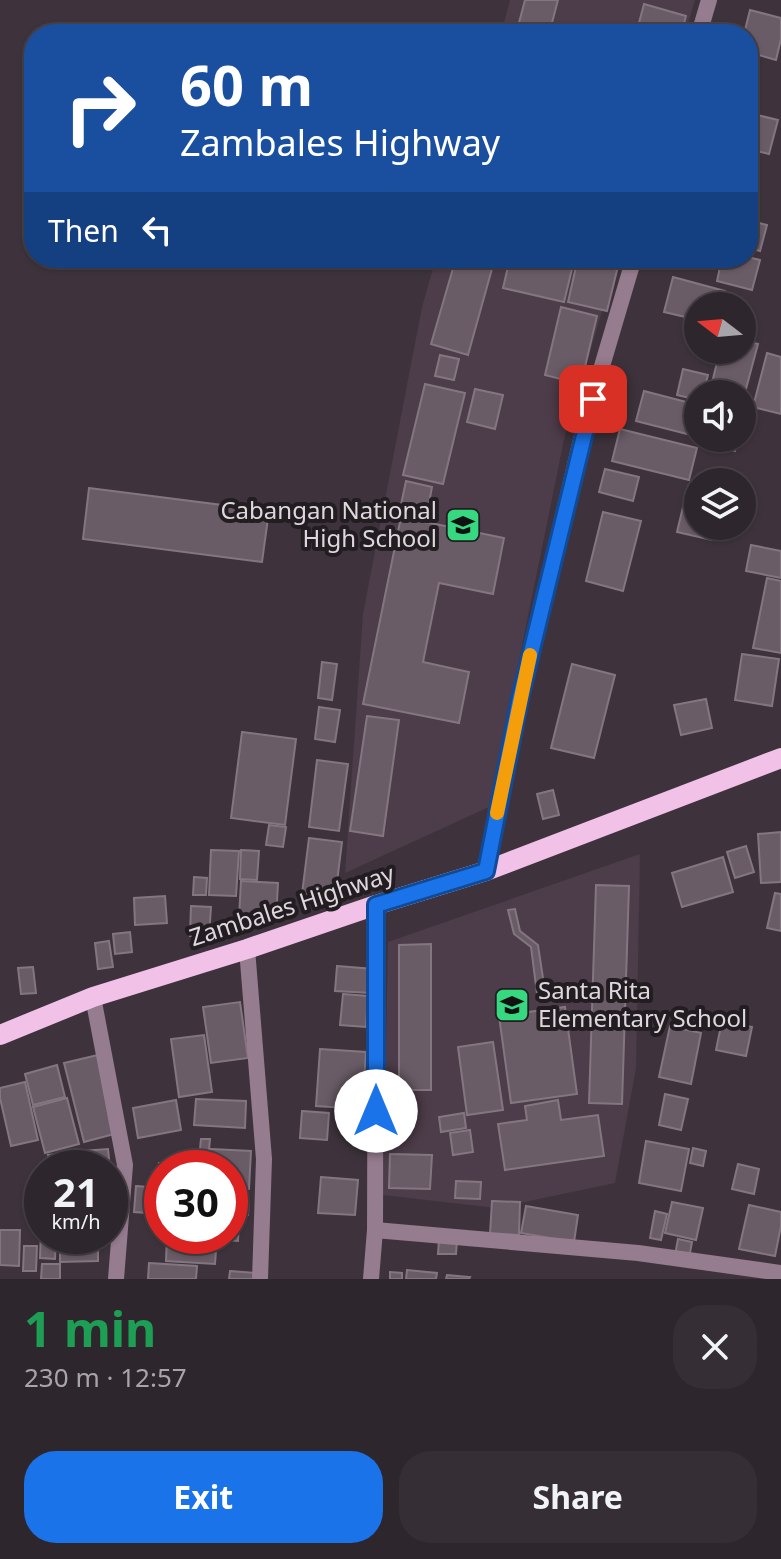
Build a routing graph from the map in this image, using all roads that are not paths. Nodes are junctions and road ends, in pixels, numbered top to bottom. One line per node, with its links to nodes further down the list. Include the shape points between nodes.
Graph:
1 (709, 0): 2 (street)
2 (702, 24)
3 (631, 268): 5 (street, via 584,427 520,698)
4 (781, 758): 5 (main road, Zambales Highway)
5 (486, 871): 6 (main road, Zambales Highway)
6 (376, 905): 7 (main road, Zambales Highway); 10 (street)
7 (247, 949): 8 (main road, Zambales Highway); 13 (street, via 264,1159)
8 (93, 997): 9 (main road, Zambales Highway); 12 (street, via 125,1165)
9 (0, 1035)
10 (375, 1230): 11 (street, via 638,1253); 14 (street)
11 (781, 1273)
12 (116, 1279)
13 (260, 1279)
14 (371, 1279)

